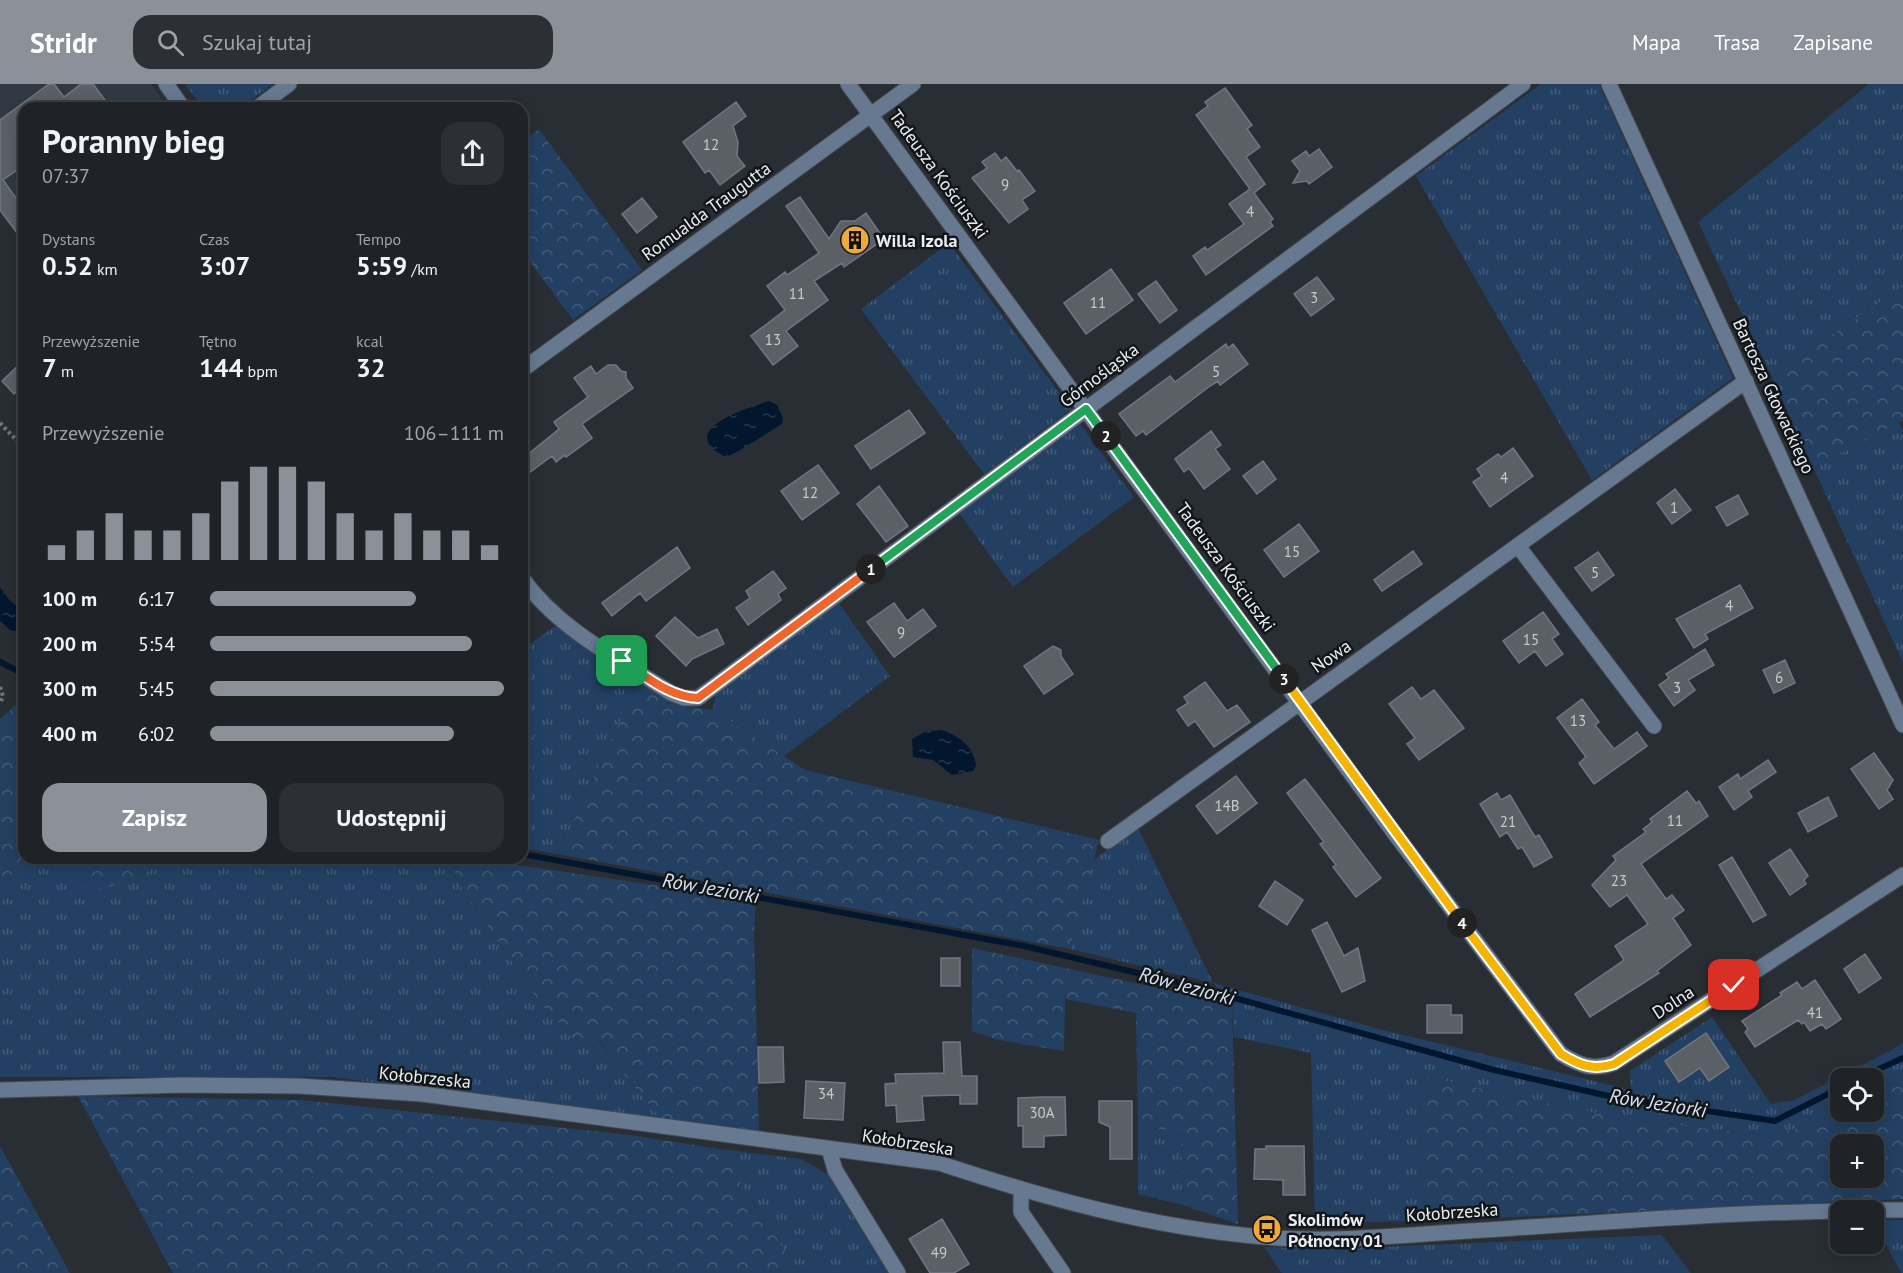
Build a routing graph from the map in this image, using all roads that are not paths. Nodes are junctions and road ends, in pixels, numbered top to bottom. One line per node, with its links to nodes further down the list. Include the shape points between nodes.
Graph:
1 (166, 84): 7 (street)
2 (289, 84): 8 (street)
3 (848, 84): 9 (street, Tadeusza Kościuszki)
4 (913, 84): 9 (street, Romualda Traugutta)
5 (1523, 84): 12 (street, Górnośląska)
6 (1609, 84): 11 (street, Bartosza Głowackiego)
7 (179, 102)
8 (265, 102)
9 (871, 115): 10 (street, Romualda Traugutta); 12 (street, Tadeusza Kościuszki)
10 (528, 366)
11 (1746, 381): 13 (street, Nowa); 17 (street, Bartosza Głowackiego)
12 (1086, 409): 14 (street, Górnośląska, via 698,698 671,693 573,629); 15 (street, Tadeusza Kościuszki)
13 (1518, 546): 15 (street, Nowa); 16 (street)
14 (528, 585)
15 (1300, 702): 18 (street, Nowa); 20 (street, Tadeusza Kościuszki, via 1561,1054)
16 (1654, 726)
17 (1903, 726)
18 (1108, 841)
19 (1903, 875): 20 (street, Dolna, via 1614,1064)
20 (1579, 1065)
21 (0, 1090): 22 (street, Kołobrzeska, via 299,1086 422,1094)
22 (829, 1149): 23 (street, Kołobrzeska, via 939,1163); 27 (street, via 835,1170)
23 (1021, 1191): 26 (street, Kołobrzeska, via 1136,1218 1266,1238 1356,1238); 28 (street, via 1021,1212)
24 (1884, 1210): 25 (street)
25 (1903, 1210)
26 (1830, 1211)
27 (898, 1273)
28 (1063, 1273)

